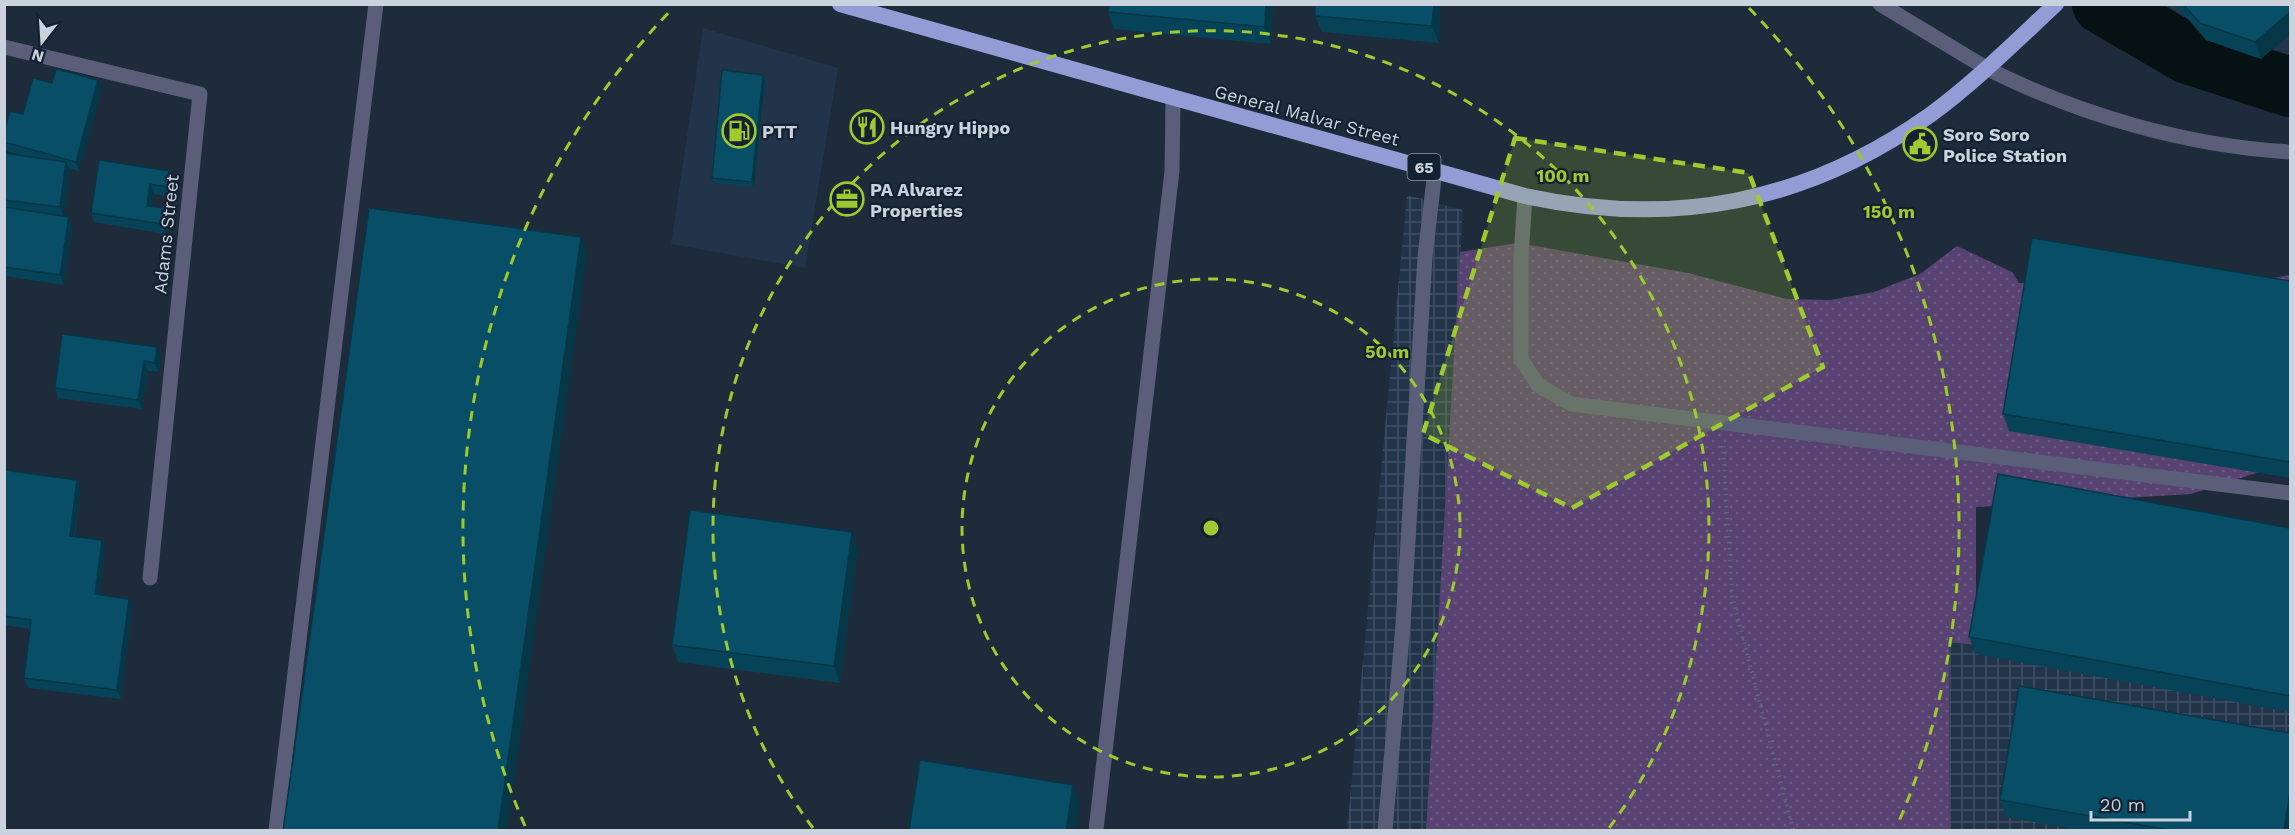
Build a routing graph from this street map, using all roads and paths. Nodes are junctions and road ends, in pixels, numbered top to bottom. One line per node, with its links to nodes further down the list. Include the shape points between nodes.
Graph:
1 (376, 4): 14 (street)
2 (840, 4): 7 (highway, General Malvar Street / 65)
3 (1880, 4): 6 (street)
4 (2056, 4): 6 (highway, 65)
5 (4, 47): 13 (street, Adams Street, via 200,94)
6 (1986, 68): 8 (street, via 2103,116 2216,143); 10 (highway, General Malvar Street / 65, via 1932,113 1872,153 1778,192 1709,206 1645,211)
7 (1173, 100): 9 (highway, General Malvar Street / 65); 15 (street, via 1172,171)
8 (2290, 152)
9 (1435, 170): 10 (highway, General Malvar Street / 65); 16 (street, via 1425,257 1403,625)
10 (1525, 196): 11 (street, via 1521,359 1538,385 1571,404)
11 (1722, 422): 12 (street); 17 (path, via 1732,596)
12 (2290, 492)
13 (150, 578)
14 (276, 831)
15 (1096, 831)
16 (1385, 831)
17 (1793, 831)

